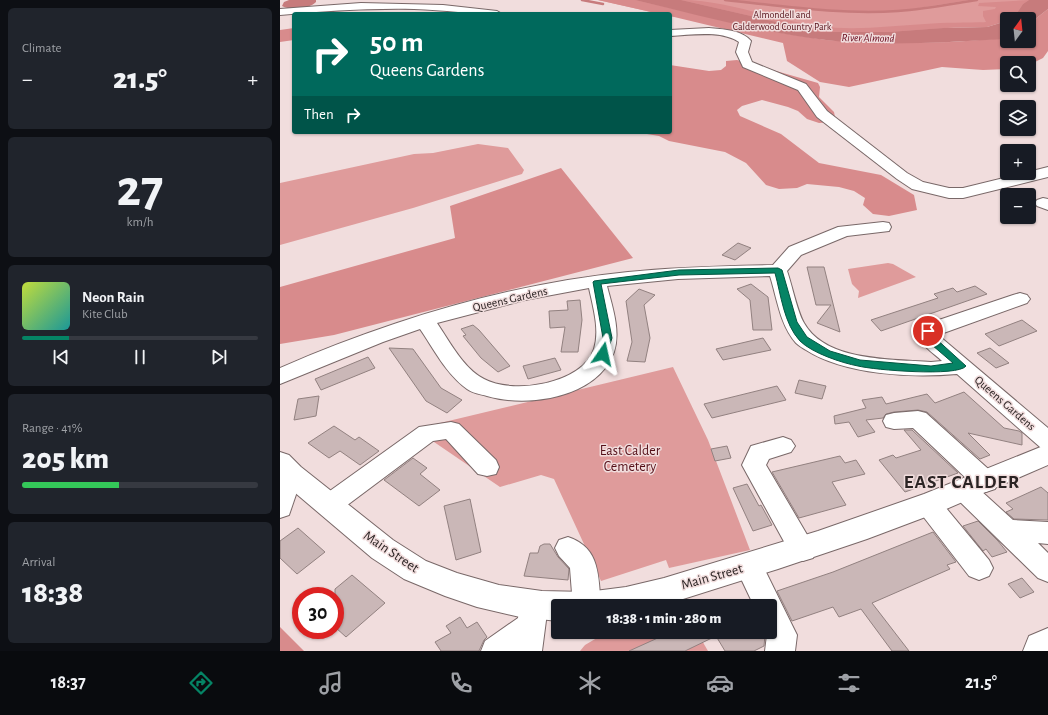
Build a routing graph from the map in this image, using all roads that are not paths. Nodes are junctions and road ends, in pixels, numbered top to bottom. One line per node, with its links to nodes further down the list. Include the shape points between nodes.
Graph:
1 (375, 3): 2 (street); 3 (street)
2 (439, 3): 4 (street)
3 (280, 12)
4 (486, 12)
5 (672, 33): 6 (street, via 713,32 741,37 745,41 742,52 747,64 802,87 822,114 918,186 949,193 963,193)
6 (1048, 172)
7 (883, 227): 8 (street, via 844,231 794,251)
8 (778, 270): 9 (street, Queens Gardens, via 679,273); 12 (street, via 793,322 804,339 826,354 859,363 931,369)
9 (597, 282): 11 (street, Queens Gardens, via 520,295); 11 (street, via 607,338 603,354 591,369 572,382 535,394 501,394 475,384 456,365)
10 (1020, 299): 12 (street, Queens Gardens, via 928,331 928,337)
11 (425, 321): 13 (street, Queens Gardens, via 363,342)
12 (961, 366): 15 (street, Queens Gardens)
13 (280, 377)
14 (894, 421): 20 (street, via 918,419)
15 (1048, 441)
16 (783, 446): 27 (street, via 759,452 754,465)
17 (1048, 454): 20 (main road, Main Street)
18 (487, 467): 21 (street, via 451,430 427,433)
19 (286, 468): 21 (main road, Main Street); 23 (street)
20 (975, 486): 22 (main road, Main Street); 24 (street)
21 (329, 504): 36 (main road, Main Street, via 376,544 413,569 457,588 495,599)
22 (928, 504): 27 (main road, Main Street); 29 (street)
23 (280, 508)
24 (1006, 531): 25 (street); 30 (street)
25 (1048, 533)
26 (568, 548): 31 (street, via 583,563)
27 (803, 550): 28 (main road, Main Street)
28 (749, 566): 32 (main road, Main Street); 33 (street)
29 (979, 568)
30 (1048, 570)
31 (586, 599)
32 (631, 599)
33 (765, 599)
34 (551, 619): 36 (main road, Main Street)
35 (777, 625): 39 (street, via 782,635)
36 (530, 627): 38 (street)
37 (1048, 642): 40 (street, via 1040,646)
38 (496, 651)
39 (780, 651)
40 (1038, 651)

